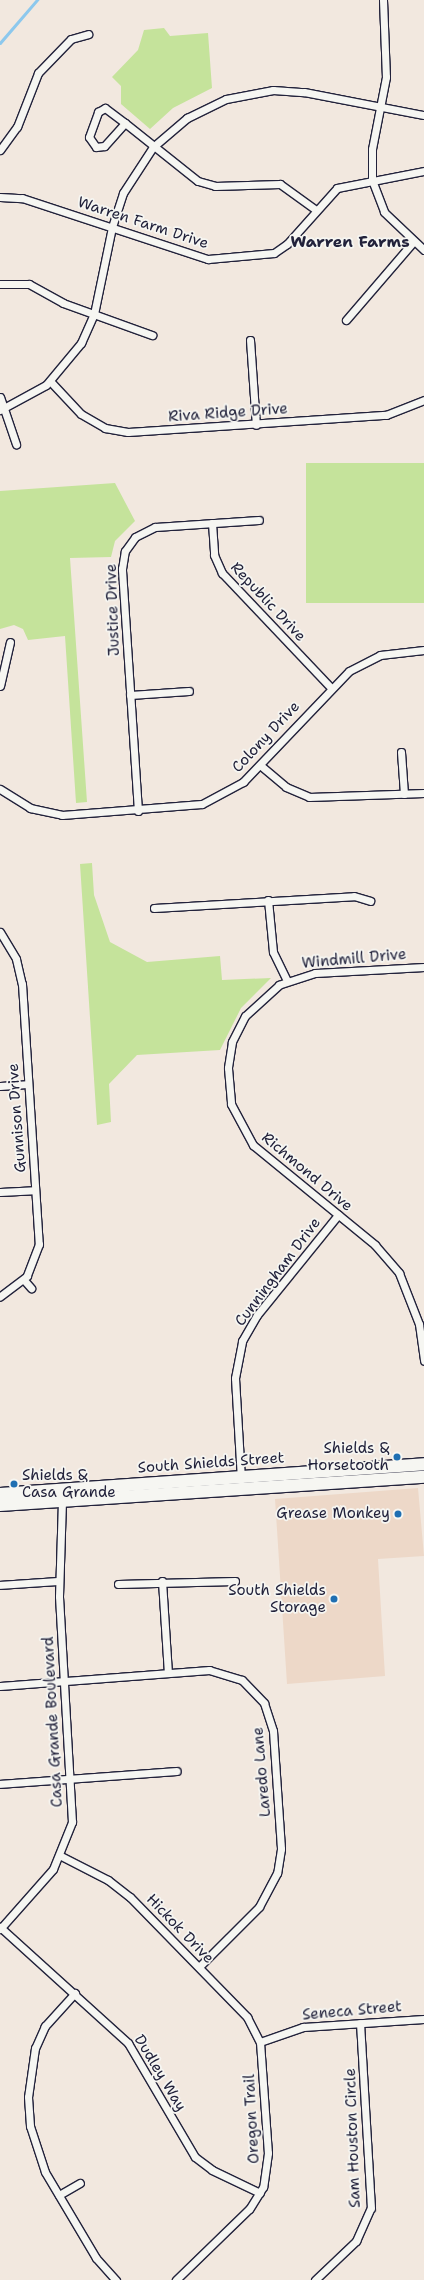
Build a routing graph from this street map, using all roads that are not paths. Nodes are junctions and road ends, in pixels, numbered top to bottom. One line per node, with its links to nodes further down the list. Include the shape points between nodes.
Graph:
1 (383, 0): 3 (street, via 387,63)
2 (88, 34): 7 (street, via 71,38 38,73 17,127)
3 (380, 106): 4 (street); 6 (street, via 290,90 246,94 187,118); 9 (street, via 372,149)
4 (424, 115)
5 (125, 122): 5 (street, via 104,146 96,147 90,141 102,109 112,110); 6 (street)
6 (153, 147): 11 (street, via 206,184 280,184); 12 (street, via 123,193)
7 (0, 150)
8 (424, 171): 9 (street, Warren Farm Drive)
9 (372, 180): 11 (street, Warren Farm Drive, via 337,188); 13 (street, via 384,212)
10 (0, 197): 12 (street, Warren Farm Drive, via 22,198)
11 (316, 210): 12 (street, Warren Farm Drive, via 286,244 266,255 198,258)
12 (112, 227): 16 (street)
13 (414, 241): 14 (street); 17 (street)
14 (424, 250)
15 (0, 284): 16 (street, via 29,284)
16 (94, 314): 18 (street); 20 (street, via 74,354)
17 (346, 320)
18 (152, 335)
19 (250, 340): 24 (street)
20 (50, 381): 23 (street); 24 (street, Riva Ridge Drive, via 81,414 115,431 138,433)
21 (0, 397): 23 (street)
22 (424, 400): 24 (street, Riva Ridge Drive, via 386,415)
23 (2, 410): 25 (street)
24 (256, 424)
25 (16, 444)
26 (259, 520): 27 (street, Justice Drive)
27 (212, 523): 31 (street, Republic Drive, via 214,555 222,573); 33 (street, Justice Drive, via 149,528 135,537 125,551 122,569)
28 (10, 642): 30 (street)
29 (424, 650): 31 (street, Colony Drive, via 371,659 349,671)
30 (0, 686)
31 (330, 687): 35 (street, Colony Drive)
32 (189, 691): 33 (street)
33 (130, 695): 39 (street, Justice Drive)
34 (401, 752): 38 (street)
35 (260, 765): 38 (street, via 286,787 309,797); 39 (street, Colony Drive, via 243,782 212,800 188,807)
36 (0, 789): 39 (street, Colony Drive, via 30,808 51,814)
37 (424, 793): 38 (street)
38 (404, 794)
39 (138, 812)
40 (268, 900): 41 (street, via 354,896); 42 (street); 45 (street, via 273,952)
41 (370, 901)
42 (154, 908)
43 (0, 932): 46 (street, Gunnison Drive, via 12,948 20,971)
44 (424, 967): 45 (street, Windmill Drive, via 315,973)
45 (288, 981): 50 (street, Richmond Drive, via 255,1004 237,1029 228,1068 231,1104 253,1145)
46 (27, 1084): 47 (street); 48 (street, Gunnison Drive)
47 (0, 1086)
48 (34, 1190): 49 (street); 51 (street, Gunnison Drive, via 39,1244 34,1266)
49 (0, 1192)
50 (338, 1215): 54 (street, Richmond Drive, via 375,1245 399,1273 419,1324); 56 (street, Cunningham Drive, via 258,1315 242,1341 234,1378)
51 (24, 1280): 52 (street); 53 (street, Gunnison Drive)
52 (31, 1288)
53 (0, 1296)
54 (424, 1361)
55 (424, 1464): 56 (main road, South Shields Street)
56 (241, 1477): 58 (main road, South Shields Street); 59 (street, Cunningham Drive)
57 (424, 1477): 59 (main road, South Shields Street)
58 (61, 1489): 60 (main road, South Shields Street); 61 (street, Casa Grande Boulevard)
59 (241, 1490): 61 (main road, South Shields Street)
60 (0, 1494)
61 (62, 1503): 62 (main road, South Shields Street); 63 (street, Casa Grande Boulevard)
62 (0, 1505)
63 (58, 1581): 67 (street); 69 (street, Casa Grande Boulevard)
64 (162, 1581): 65 (street); 66 (street); 68 (street)
65 (235, 1581)
66 (118, 1584)
67 (0, 1585)
68 (168, 1673): 69 (street, Laredo Lane); 76 (street, Laredo Lane, via 209,1670 242,1680 264,1703 273,1731 281,1849 278,1873 259,1907)
69 (64, 1682): 70 (street, Laredo Lane); 72 (street, Casa Grande Boulevard)
70 (0, 1686)
71 (177, 1771): 72 (street)
72 (71, 1779): 73 (street); 74 (street, Casa Grande Boulevard, via 72,1822)
73 (0, 1784)
74 (61, 1856): 75 (street, Casa Grande Boulevard); 76 (street, Hickok Drive, via 123,1891)
75 (0, 1928): 77 (street, Dudley Way)
76 (198, 1967): 80 (street, Hickok Drive, via 247,2017)
77 (75, 1993): 82 (street, Dudley Way, via 128,2043 195,2157 212,2170); 83 (street, via 39,2036 28,2097 33,2142)
78 (424, 2019): 79 (street, Seneca Street)
79 (360, 2023): 80 (street, Seneca Street, via 303,2027); 86 (street, Sam Houston Circle, via 371,2208 356,2240)
80 (260, 2042): 82 (street, Oregon Trail, via 269,2161)
81 (80, 2183): 83 (street)
82 (260, 2193): 85 (street, Oregon Trail, via 249,2209)
83 (59, 2195): 84 (street, via 96,2258)
84 (116, 2280)
85 (176, 2280)
86 (316, 2280)

